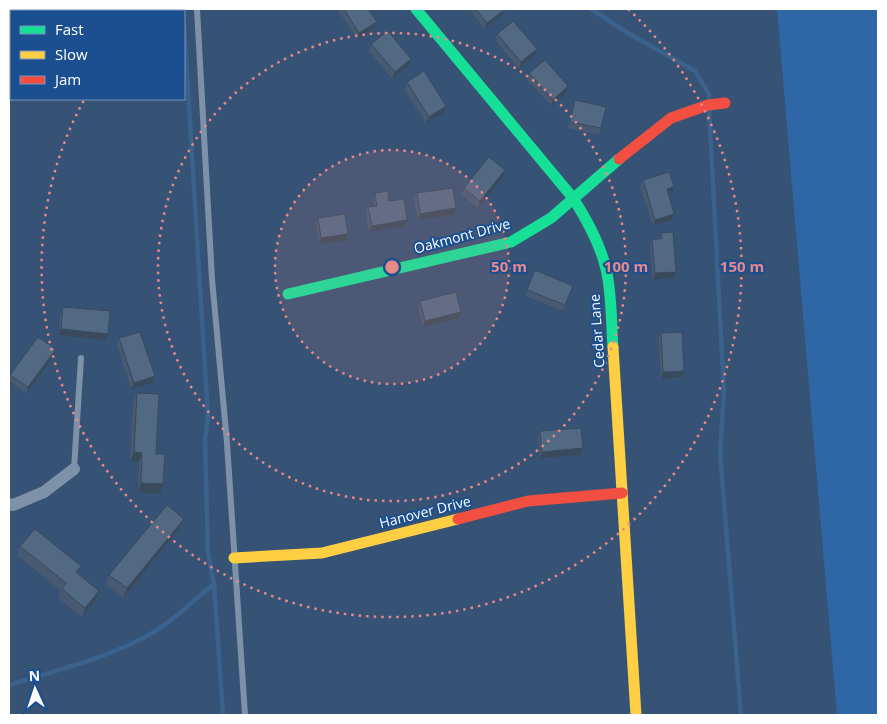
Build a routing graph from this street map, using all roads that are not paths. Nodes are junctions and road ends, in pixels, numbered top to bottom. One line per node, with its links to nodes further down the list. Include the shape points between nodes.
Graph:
1 (197, 9): 10 (lane, via 212,278)
2 (416, 9): 4 (street, Cedar Lane)
3 (725, 103): 4 (street, Oakmont Drive, via 708,105 671,118)
4 (573, 198): 5 (street, Oakmont Drive, via 551,218 511,242); 8 (street, Cedar Lane, via 595,232 607,270)
5 (288, 294)
6 (81, 358): 7 (lane)
7 (74, 469): 9 (street, via 44,492)
8 (622, 493): 10 (street, Hanover Drive, via 528,501 322,553); 12 (street, Cedar Lane)
9 (9, 504)
10 (234, 558): 11 (lane)
11 (245, 715)
12 (636, 715)

